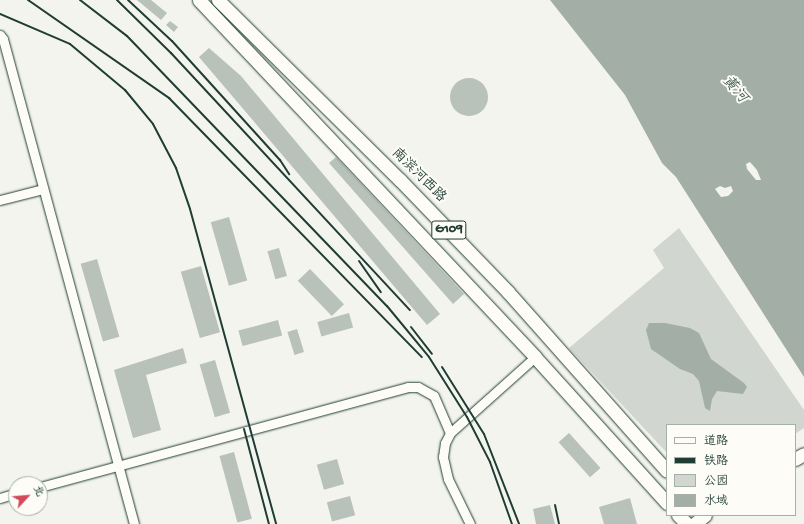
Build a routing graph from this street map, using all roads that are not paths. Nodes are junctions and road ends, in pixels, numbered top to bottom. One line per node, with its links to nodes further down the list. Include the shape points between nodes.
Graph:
1 (199, 0): 6 (highway, G109)
2 (218, 0): 9 (highway, 南滨河西路 / G109, via 400,180 508,292)
3 (0, 35): 4 (street, via 4,39)
4 (43, 189): 5 (street); 8 (street)
5 (0, 200)
6 (535, 357): 7 (street); 11 (highway, G109)
7 (450, 433): 8 (street, via 434,396 418,387 408,387); 16 (street, via 445,443 445,467)
8 (118, 464): 10 (street); 15 (street)
9 (666, 470)
10 (48, 485)
11 (666, 502)
12 (679, 516): 17 (highway)
13 (704, 516): 18 (highway)
14 (706, 516): 19 (highway)
15 (134, 524)
16 (470, 524)
17 (687, 524)
18 (694, 524)
19 (713, 524)

